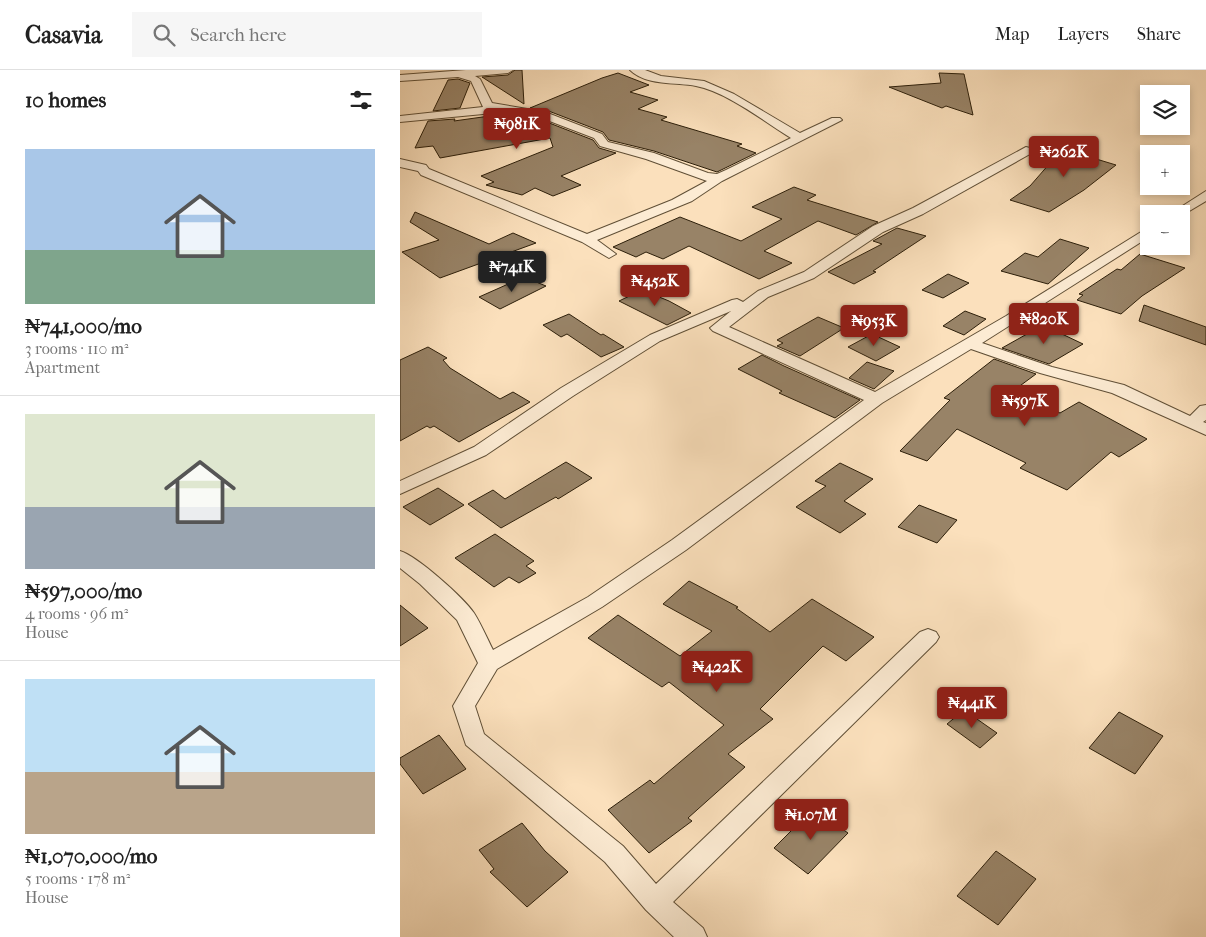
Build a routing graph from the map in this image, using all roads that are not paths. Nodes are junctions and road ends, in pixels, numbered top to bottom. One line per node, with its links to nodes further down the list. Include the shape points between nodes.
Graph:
1 (508, 70): 3 (street)
2 (635, 70): 8 (street, via 659,79 700,83 730,96)
3 (460, 74): 4 (street); 5 (street, via 475,79 488,106)
4 (400, 78)
5 (504, 109): 6 (street); 11 (street, via 541,114 598,136 604,144)
6 (400, 120)
7 (836, 120): 8 (street)
8 (800, 138): 11 (street)
9 (1026, 151): 17 (street, via 918,211 878,229)
10 (400, 163): 15 (street, via 422,168)
11 (718, 178): 15 (street, via 668,208)
12 (1206, 195): 13 (street)
13 (1190, 205)
14 (1140, 237): 18 (street)
15 (587, 239): 16 (street)
16 (609, 254)
17 (809, 275): 19 (street, via 763,294 718,328); 22 (street, via 796,274 786,278 694,323 655,338 480,451)
18 (971, 344): 19 (street); 21 (street, via 1118,390)
19 (876, 399): 25 (street, via 664,555 594,602)
20 (1206, 410): 21 (street)
21 (1199, 427)
22 (400, 488)
23 (400, 558): 25 (street, via 465,616)
24 (928, 637): 26 (street)
25 (489, 663): 26 (street, via 464,706 474,739 614,854)
26 (655, 902): 27 (street)
27 (693, 937)

